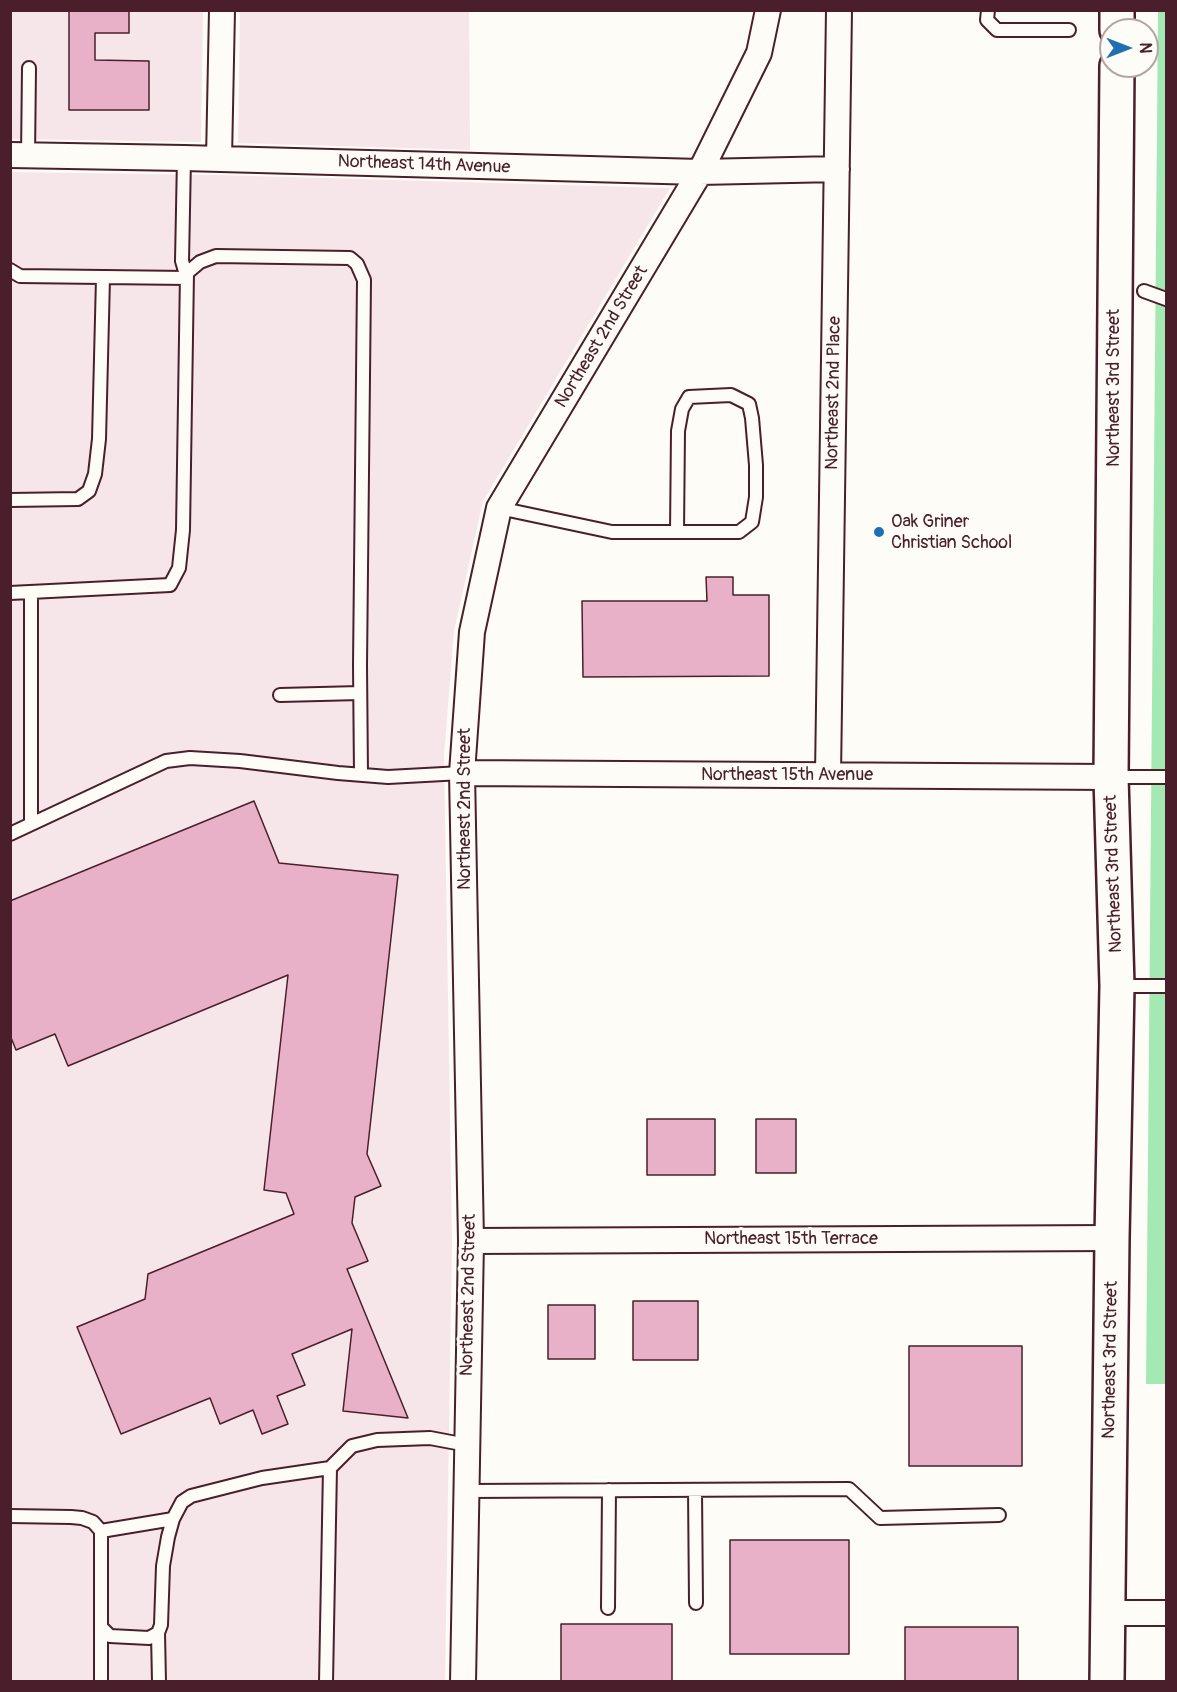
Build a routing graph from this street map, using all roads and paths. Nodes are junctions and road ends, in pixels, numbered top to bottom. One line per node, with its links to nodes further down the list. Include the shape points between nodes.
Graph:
1 (222, 10): 10 (street)
2 (768, 10): 12 (street, Northeast 2nd Street, via 759,53)
3 (839, 10): 11 (street, Northeast 2nd Place)
4 (988, 10): 5 (lane, via 987,20 997,30)
5 (1069, 30)
6 (28, 68): 8 (lane)
7 (1116, 78): 28 (street, Northeast 3rd Street)
8 (19, 156): 9 (street, Northeast 14th Avenue)
9 (184, 158): 10 (street, Northeast 14th Avenue); 15 (lane, via 182,261)
10 (219, 159): 12 (street, Northeast 14th Avenue)
11 (837, 169): 12 (street, Northeast 14th Avenue); 27 (street, Northeast 2nd Place)
12 (700, 172): 19 (street, Northeast 2nd Street)
13 (10, 270): 14 (lane, via 20,276)
14 (103, 278): 15 (lane); 18 (lane, via 99,439 89,491 78,499)
15 (187, 278): 21 (lane, via 179,568 170,585); 23 (lane, via 187,273 200,262 216,256 350,258 364,280)
16 (1144, 291): 17 (lane)
17 (1167, 299)
18 (10, 500)
19 (499, 508): 20 (lane, via 612,532); 25 (street, Northeast 2nd Street, via 472,632)
20 (677, 532): 20 (lane, via 739,532 752,522 756,497 752,418 749,404 731,395 689,397 682,409 678,432)
21 (31, 592): 22 (lane); 30 (lane)
22 (10, 593)
23 (360, 693): 24 (lane); 26 (lane)
24 (280, 695)
25 (462, 773): 26 (lane); 27 (street, Northeast 15th Avenue); 35 (street, Northeast 2nd Street)
26 (361, 775): 30 (lane, via 190,758 166,761)
27 (828, 775): 28 (street, Northeast 15th Avenue)
28 (1112, 777): 29 (lane); 32 (street, Northeast 3rd Street)
29 (1167, 777)
30 (31, 824): 31 (lane)
31 (10, 834)
32 (1117, 986): 33 (lane); 34 (street, Northeast 3rd Street)
33 (1167, 986)
34 (1112, 1238): 35 (street, Northeast 15th Terrace); 47 (street, Northeast 3rd Street)
35 (471, 1241): 36 (street, Northeast 2nd Street)
36 (467, 1445): 37 (lane, via 430,1438 376,1440 352,1446); 40 (street, Northeast 2nd Street)
37 (330, 1468): 43 (lane, via 262,1478 191,1496 182,1502); 53 (lane)
38 (609, 1490): 39 (lane); 40 (lane); 46 (lane)
39 (695, 1490): 41 (lane, via 849,1489 880,1518); 45 (lane)
40 (466, 1491): 54 (street, Northeast 2nd Street)
41 (999, 1515)
42 (10, 1516): 44 (lane, via 82,1518)
43 (173, 1519): 44 (lane); 50 (lane, via 163,1566)
44 (101, 1531): 49 (lane)
45 (696, 1603)
46 (608, 1608)
47 (1108, 1613): 48 (street); 55 (street, Northeast 3rd Street)
48 (1167, 1613)
49 (101, 1627): 50 (lane, via 110,1636 149,1638); 51 (lane)
50 (158, 1634): 52 (lane)
51 (101, 1682)
52 (159, 1682)
53 (326, 1682)
54 (463, 1682)
55 (1107, 1682)

